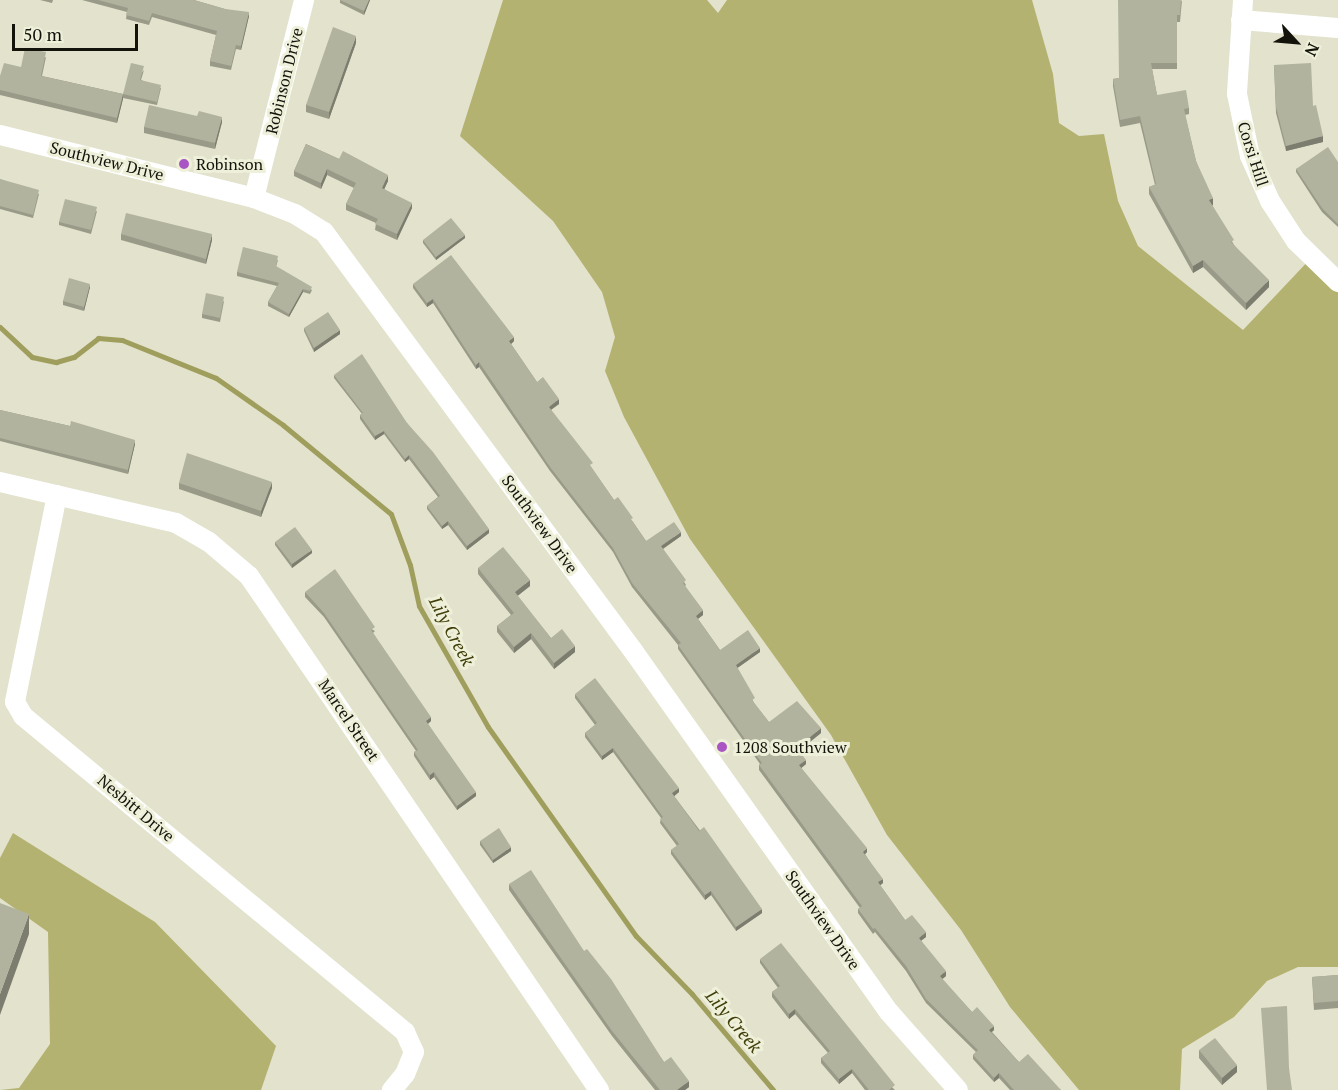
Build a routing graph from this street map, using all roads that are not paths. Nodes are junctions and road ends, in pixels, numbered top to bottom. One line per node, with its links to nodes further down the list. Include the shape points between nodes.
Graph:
1 (304, 0): 6 (street, Robinson Drive)
2 (1243, 0): 3 (street, Corsi Hill)
3 (1241, 20): 4 (street); 7 (street, Corsi Hill, via 1237,94 1250,156 1270,201 1296,241)
4 (1338, 28)
5 (0, 135): 6 (street, Southview Drive)
6 (254, 198): 12 (street, Southview Drive, via 310,222 334,243 634,652 877,995)
7 (1338, 282)
8 (0, 482): 9 (street, Marcel Street)
9 (57, 495): 10 (street, Nesbitt Drive, via 15,702 23,716 405,1032 414,1052 405,1074); 11 (street, Marcel Street, via 176,523 209,542 249,576)
10 (392, 1090)
11 (599, 1090)
12 (958, 1090)

